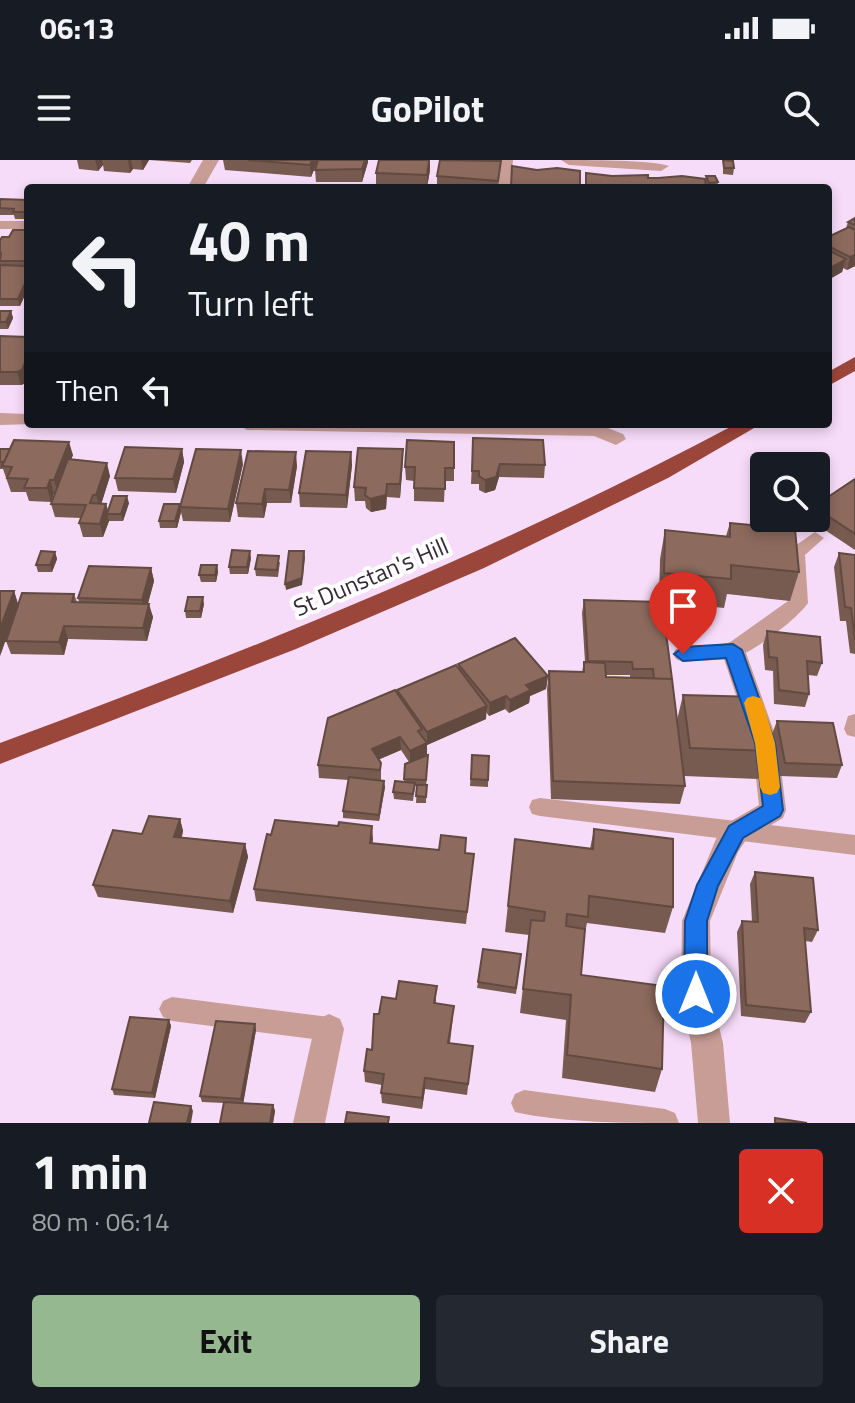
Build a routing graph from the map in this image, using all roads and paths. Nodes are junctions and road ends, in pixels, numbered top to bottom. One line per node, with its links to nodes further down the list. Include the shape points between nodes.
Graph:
1 (211, 160): 5 (street)
2 (507, 160): 6 (lane)
3 (569, 160): 4 (street)
4 (661, 166)
5 (197, 184)
6 (504, 184)
7 (0, 225): 8 (lane)
8 (24, 225)
9 (855, 363): 10 (highway)
10 (832, 377)
11 (0, 419): 12 (street)
12 (24, 420)
13 (480, 428): 15 (street, via 597,430)
14 (744, 428): 21 (highway, St Dunstan's Hill, via 501,552 185,686)
15 (616, 439)
16 (815, 538): 17 (lane, via 795,552 798,603)
17 (733, 650): 18 (lane); 23 (street, via 765,743 773,810)
18 (683, 654)
19 (855, 722): 20 (lane)
20 (855, 729)
21 (0, 754)
22 (540, 807): 23 (lane)
23 (736, 832): 24 (lane); 30 (street, via 696,921 696,994 707,1043)
24 (855, 845)
25 (172, 1009): 26 (lane)
26 (329, 1029): 28 (street)
27 (524, 1103): 29 (lane)
28 (309, 1123)
29 (665, 1123)
30 (714, 1123)

